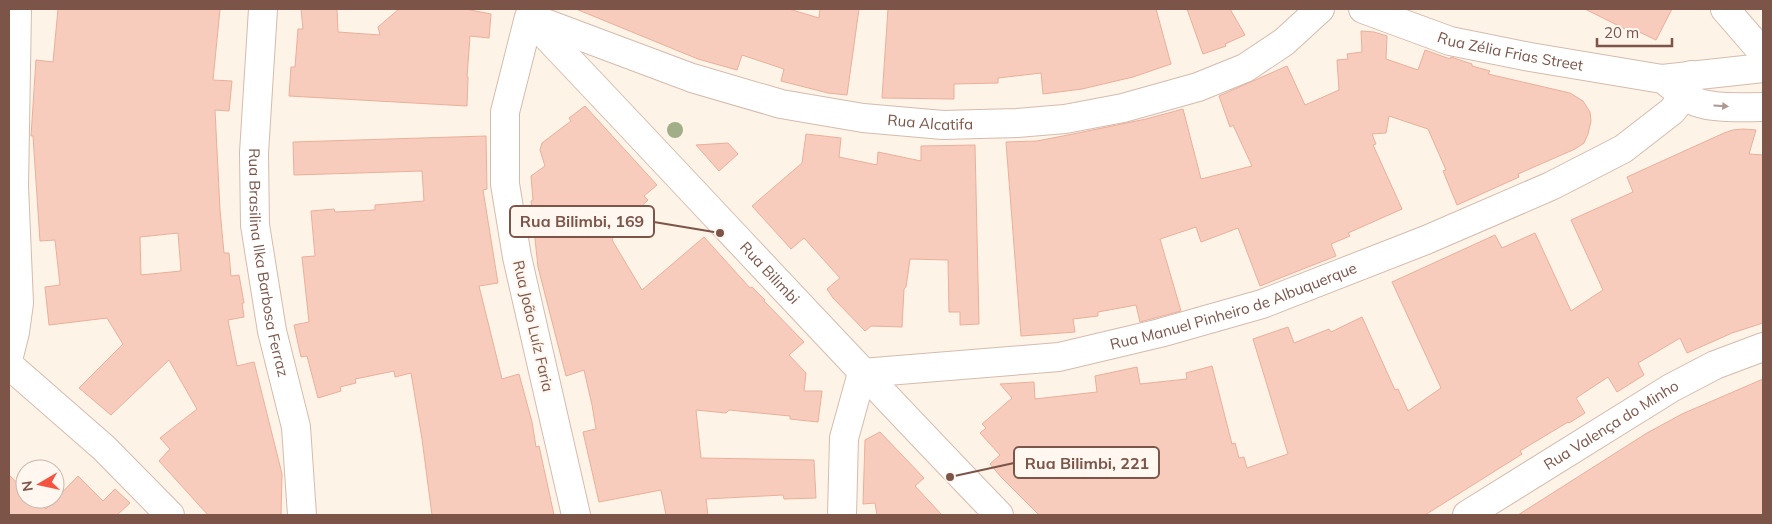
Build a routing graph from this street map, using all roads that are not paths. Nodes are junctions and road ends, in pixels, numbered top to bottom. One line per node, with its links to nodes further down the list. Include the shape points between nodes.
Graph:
1 (17, 9): 13 (street, via 14,186 19,303)
2 (263, 9): 17 (street, Rua Brasilina Ilka Barbosa Ferraz, via 254,153 255,225 272,331 296,427)
3 (1320, 9): 6 (street, Rua Alcatifa, via 1284,42 1245,68 1198,86 1124,108 1065,118 1017,123 943,124 863,118 781,104 692,78)
4 (1363, 9): 9 (street, Rua Zélia Frias Street, via 1450,41)
5 (1725, 9): 7 (street)
6 (525, 13): 15 (street, Rua Bilimbi); 18 (street, Rua João Luíz Faria, via 505,112 505,184 517,257)
7 (1763, 53)
8 (1763, 68): 9 (street, Rua Zélia Frias Street); 10 (street, via 1758,89)
9 (1688, 86): 11 (street, Rua Zélia Frias Street, one-way to 11, via 1697,102); 15 (street, Rua Manuel Pinheiro de Albuquerque, via 1672,110 1624,149 1551,186 1426,240 1262,304 1059,357)
10 (1763, 102)
11 (1763, 108)
12 (1763, 348): 21 (street, Rua Valença do Minho, via 1715,365 1671,388)
13 (9, 356)
14 (9, 365): 16 (street, via 104,448)
15 (862, 373): 19 (street, via 844,438); 20 (street, Rua Bilimbi)
16 (170, 515)
17 (302, 515)
18 (576, 515)
19 (842, 515)
20 (999, 515)
21 (1467, 515)

